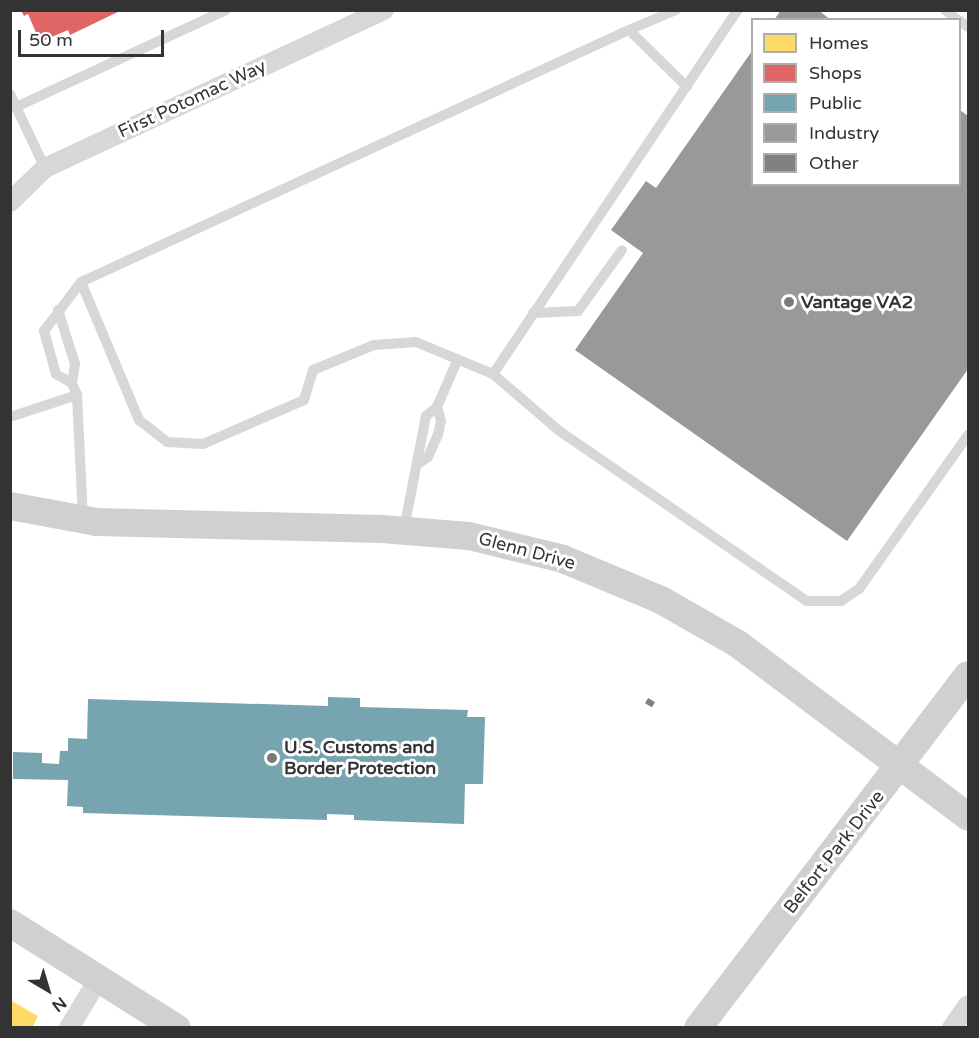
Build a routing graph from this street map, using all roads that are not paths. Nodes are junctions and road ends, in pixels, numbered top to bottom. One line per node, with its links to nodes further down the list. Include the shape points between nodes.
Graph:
1 (225, 10): 8 (lane)
2 (384, 10): 9 (street, First Potomac Way)
3 (676, 10): 5 (lane)
4 (738, 10): 6 (lane)
5 (629, 30): 6 (lane); 12 (lane)
6 (687, 87): 14 (lane)
7 (10, 94): 8 (lane)
8 (16, 107): 9 (lane)
9 (45, 168): 10 (street, First Potomac Way)
10 (10, 202)
11 (622, 250): 14 (lane, via 578,311)
12 (81, 282): 13 (lane); 15 (lane, via 139,420 167,442 203,444 304,400 313,370 374,345 416,342)
13 (58, 310): 17 (lane, via 75,364); 17 (lane, via 44,332 46,347 56,374)
14 (533, 313): 16 (lane)
15 (459, 360): 16 (lane); 19 (lane)
16 (492, 374): 21 (lane, via 567,436 807,602 841,602 859,589)
17 (72, 383): 18 (lane)
18 (77, 394): 20 (lane); 24 (lane)
19 (437, 407): 22 (lane, via 426,416 416,452); 22 (lane, via 441,421 438,435 428,457)
20 (10, 417)
21 (969, 435)
22 (418, 464): 25 (lane)
23 (10, 506): 24 (street, Glenn Drive)
24 (83, 520): 25 (street, Glenn Drive)
25 (403, 531): 27 (street, Glenn Drive, via 469,536 563,559 661,600 738,644)
26 (969, 675): 27 (street, Belfort Park Drive)
27 (900, 766): 28 (street, Glenn Drive); 34 (street, Belfort Park Drive)
28 (969, 817)
29 (10, 923): 30 (street)
30 (99, 978): 32 (street); 33 (street)
31 (969, 1005): 35 (street)
32 (69, 1028)
33 (177, 1028)
34 (698, 1028)
35 (952, 1028)

